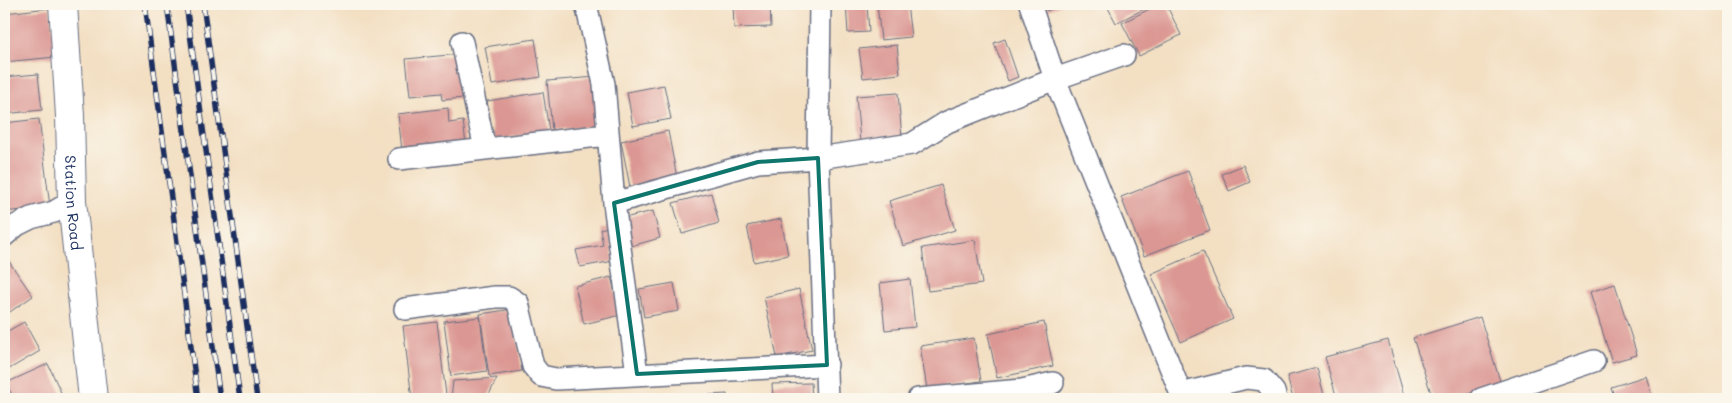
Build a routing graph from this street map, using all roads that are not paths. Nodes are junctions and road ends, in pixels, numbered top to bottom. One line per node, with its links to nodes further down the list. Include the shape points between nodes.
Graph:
1 (63, 4): 12 (street, Station Road)
2 (586, 4): 8 (street, via 604,84)
3 (820, 4): 10 (street)
4 (1030, 4): 7 (street)
5 (462, 42): 9 (street)
6 (1124, 55): 7 (street)
7 (1055, 79): 10 (street, via 947,122 912,144); 21 (street)
8 (607, 135): 9 (street); 13 (street)
9 (486, 149): 11 (street)
10 (818, 158): 13 (street, via 758,162); 17 (street)
11 (399, 159)
12 (72, 201): 14 (street, via 54,212 17,225); 22 (street, Station Road)
13 (614, 203): 18 (street)
14 (4, 236)
15 (405, 309): 18 (street, via 509,297 518,303 533,366 541,376 556,379)
16 (1594, 361): 26 (street)
17 (827, 365): 18 (street); 23 (street)
18 (637, 374)
19 (1053, 383): 20 (street)
20 (1023, 394): 24 (street)
21 (1182, 397): 25 (street, via 1246,378 1264,380)
22 (93, 399)
23 (828, 399)
24 (918, 399)
25 (1276, 399)
26 (1480, 399)

